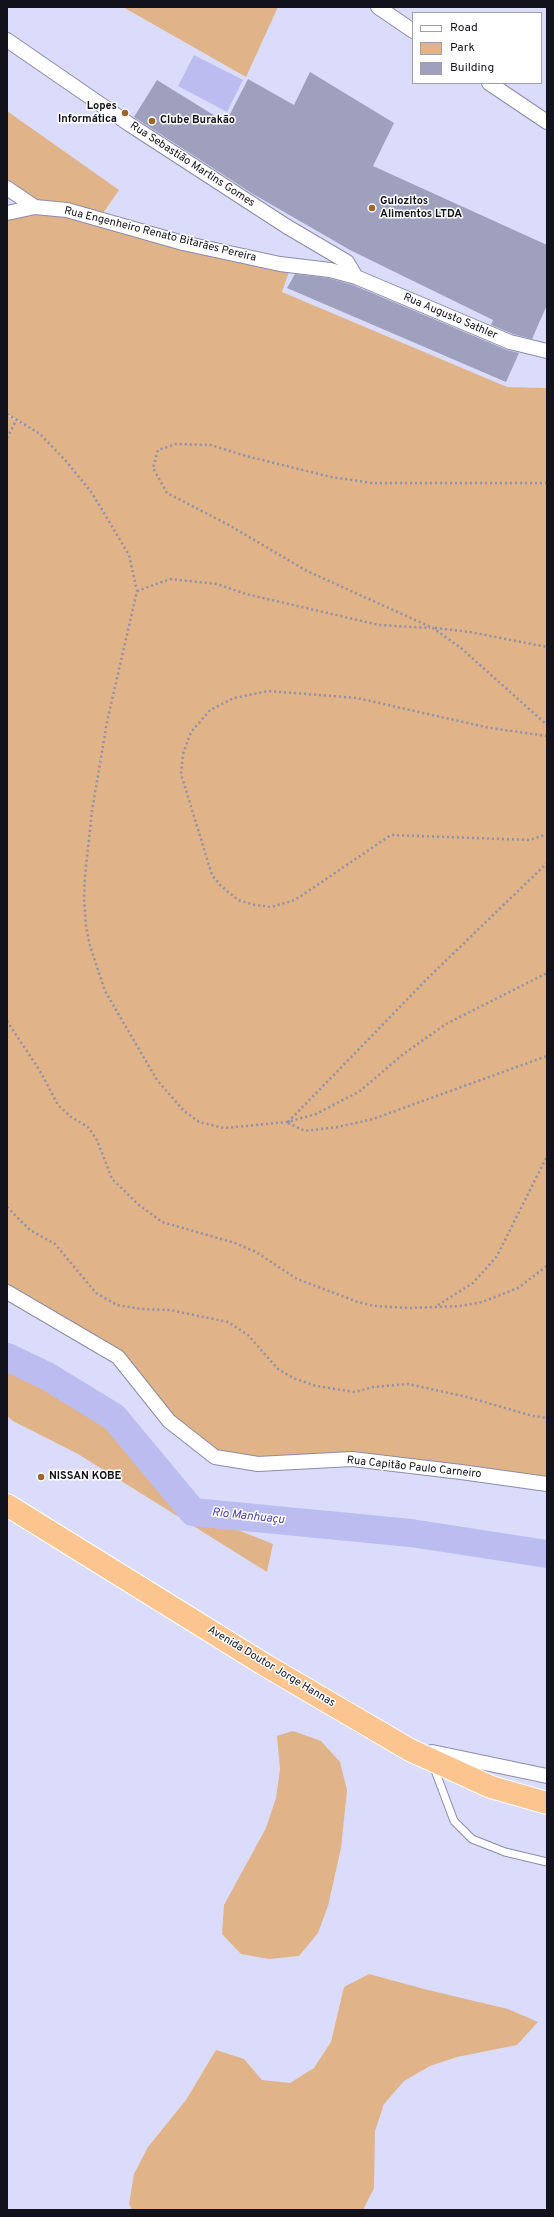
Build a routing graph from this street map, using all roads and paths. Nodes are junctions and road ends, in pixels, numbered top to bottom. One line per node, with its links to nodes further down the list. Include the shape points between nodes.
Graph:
1 (378, 7): 2 (street)
2 (412, 30)
3 (7, 40): 9 (street, Rua Sebastião Martins Gomes, via 129,124 286,226 347,262)
4 (490, 84): 5 (street)
5 (547, 122)
6 (7, 188): 7 (street)
7 (35, 206): 8 (street); 9 (street, Rua Engenheiro Renato Bitarães Pereira, via 67,210 183,243)
8 (7, 213)
9 (356, 277): 10 (street, Rua Augusto Sathler, via 510,342)
10 (547, 350)
11 (7, 414): 12 (path)
12 (17, 419): 13 (path); 15 (path, via 40,434 92,493 128,555)
13 (7, 438)
14 (547, 483): 16 (path, via 372,483 332,477 211,445 176,444 158,450 153,468 167,493 227,524 307,571)
15 (138, 591): 16 (path, via 170,579 217,584 246,594 379,625); 25 (path, via 107,722 92,811 84,898 90,946 105,991 143,1058 157,1080 184,1111 199,1122 224,1128)
16 (433, 628): 17 (path, via 470,632); 18 (path, via 462,648)
17 (547, 647)
18 (547, 725)
19 (547, 736): 20 (path, via 490,728 357,698 268,691 234,698 210,710 190,732 183,754 182,774 212,875 238,900 255,905 271,907 295,900 391,835 530,840)
20 (547, 834)
21 (547, 863): 25 (path, via 430,976)
22 (547, 974): 25 (path, via 446,1024 402,1055 360,1091 339,1103 316,1114)
23 (7, 1021): 30 (path, via 40,1071 58,1105 88,1127 97,1140 112,1179 139,1205 162,1222 235,1243 256,1252 297,1279 358,1302 395,1308)
24 (547, 1056): 25 (path, via 373,1119 305,1131)
25 (287, 1122)
26 (547, 1156): 30 (path, via 496,1256 473,1283)
27 (7, 1208): 31 (path, via 30,1230 55,1244 96,1293 117,1305 170,1310 228,1322 248,1335 278,1369 293,1378 316,1386 355,1392 373,1386 408,1384)
28 (547, 1266): 30 (path, via 518,1288 503,1295 461,1306)
29 (7, 1292): 32 (street, Rua Capitão Paulo Carneiro, via 118,1357 169,1421 215,1458 258,1464 352,1459)
30 (436, 1306)
31 (547, 1418)
32 (547, 1484)
33 (7, 1505): 34 (highway, Avenida Doutor Jorge Hannas, via 265,1665)
34 (410, 1750): 35 (highway, Avenida Doutor Jorge Hannas); 36 (street, via 419,1749)
35 (431, 1761): 37 (highway, Avenida Doutor Jorge Hannas, via 491,1787); 38 (lane, via 454,1821 472,1839 505,1852)
36 (547, 1776)
37 (547, 1803)
38 (547, 1862)

